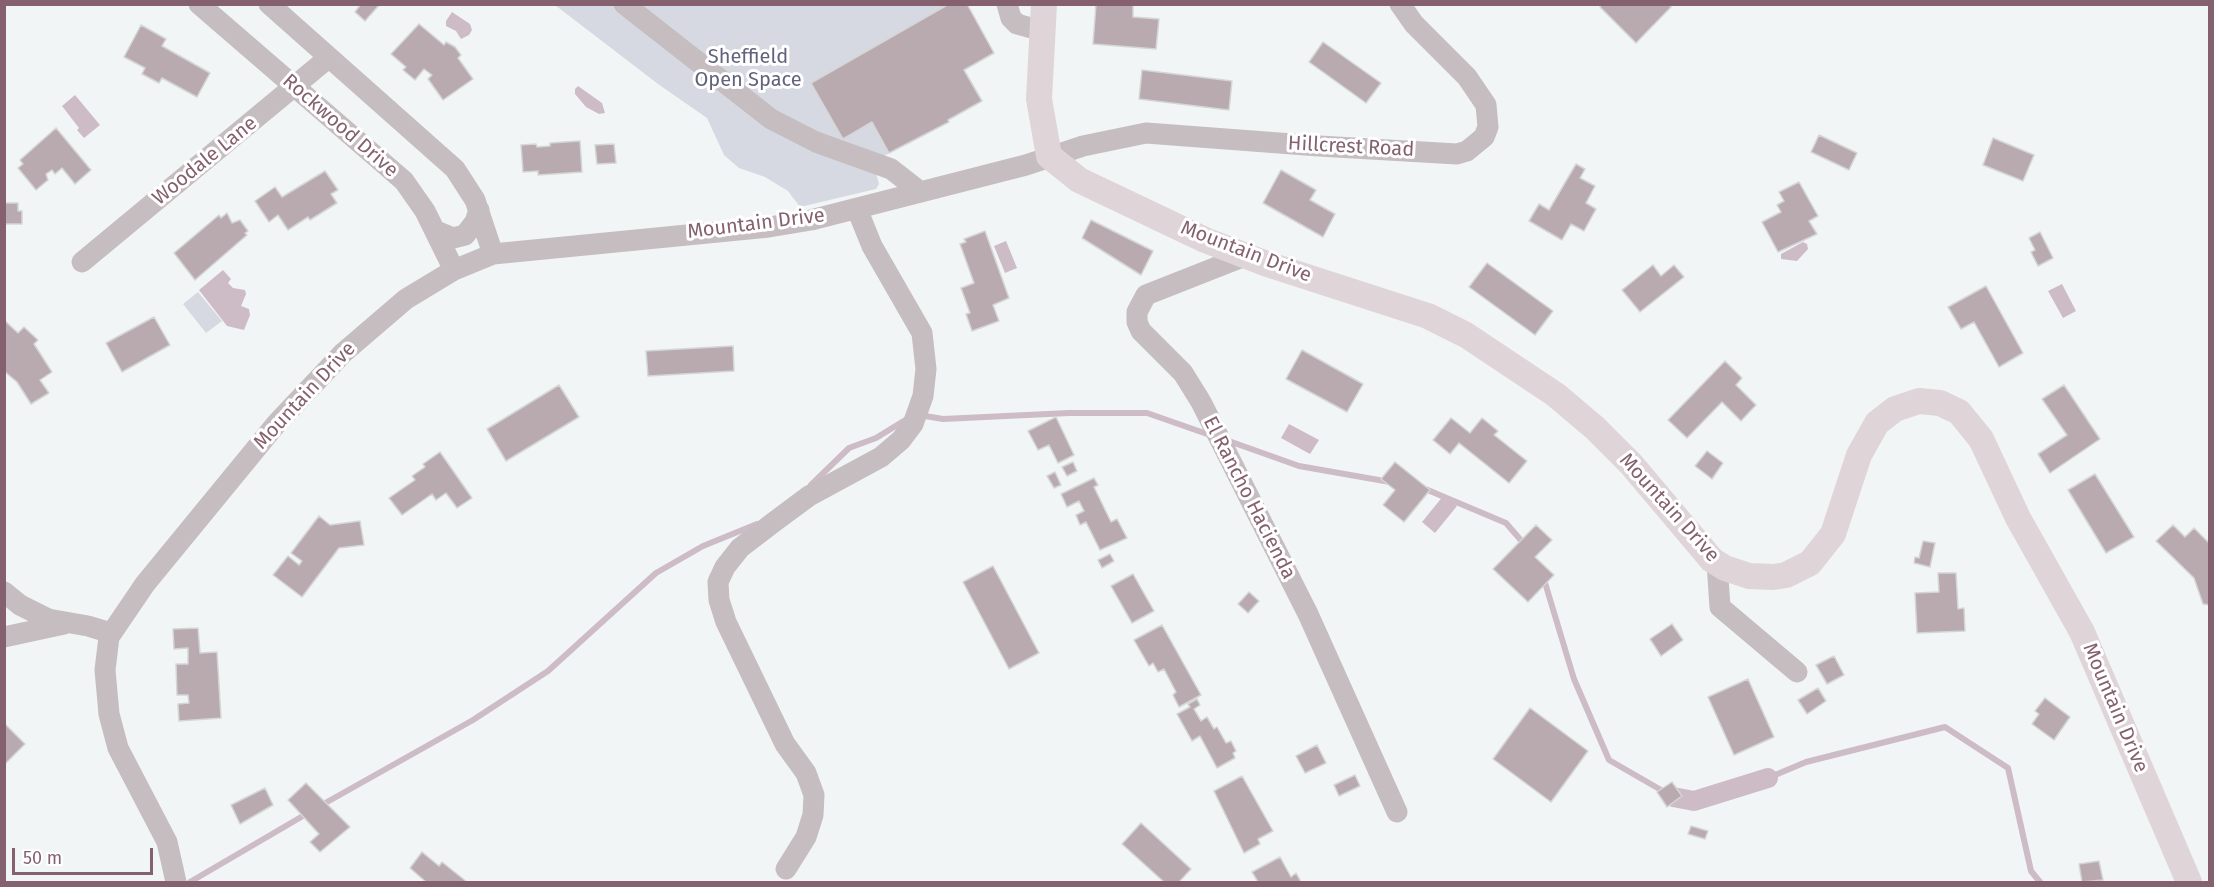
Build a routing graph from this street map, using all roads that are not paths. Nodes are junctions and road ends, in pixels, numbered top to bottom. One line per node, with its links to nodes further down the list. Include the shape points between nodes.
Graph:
1 (199, 4): 9 (street, Rockwood Drive)
2 (269, 4): 8 (street)
3 (624, 4): 11 (street, via 771,119 816,142 891,169)
4 (1007, 4): 7 (street, via 1009,15 1017,24)
5 (1044, 4): 7 (main road)
6 (1400, 4): 10 (street, Hillcrest Road, via 1414,24 1467,77 1486,105 1488,127 1484,137 1467,151 1457,154 1146,133)
7 (1042, 31): 10 (main road, via 1040,109)
8 (327, 59): 9 (street, Woodale Lane); 13 (street, via 446,161 469,189)
9 (296, 87): 14 (street, Rockwood Drive, via 404,181); 17 (street, Woodale Lane)
10 (1049, 156): 11 (street, Mountain Drive); 16 (main road, Mountain Drive, via 1079,180)
11 (918, 190): 12 (street, Mountain Drive)
12 (857, 209): 15 (street, Mountain Drive, via 769,227); 26 (street, via 872,246 922,333 926,369 923,396 913,424 881,457 809,496 740,548 718,582 726,622 814,795 806,837)
13 (479, 210): 14 (street, via 465,235 453,238); 15 (street)
14 (436, 231): 18 (street, Rockwood Drive)
15 (493, 254): 18 (street, Mountain Drive)
16 (1245, 256): 19 (main road, Mountain Drive, via 1428,316 1502,357 1595,428); 25 (street, El Rancho Hacienda, via 1146,295 1140,302 1137,322 1141,331 1183,373 1201,402 1308,614)
17 (82, 262)
18 (454, 270): 22 (street, Mountain Drive, via 391,310 306,390 145,584)
19 (1717, 563): 24 (street, via 1720,607); 28 (main road, Mountain Drive, via 1761,577 1786,574 1805,566 1833,534 1859,455 1877,423 1895,409 1919,401 1940,403 1959,412 1981,439 2018,518 2082,632)
20 (4, 592): 21 (street, via 37,615)
21 (65, 624): 22 (street); 23 (street)
22 (111, 633): 27 (street, via 105,670 109,714 118,748 167,842)
23 (4, 636)
24 (1797, 672)
25 (1397, 812)
26 (786, 869)
27 (176, 882)
28 (2189, 882)

